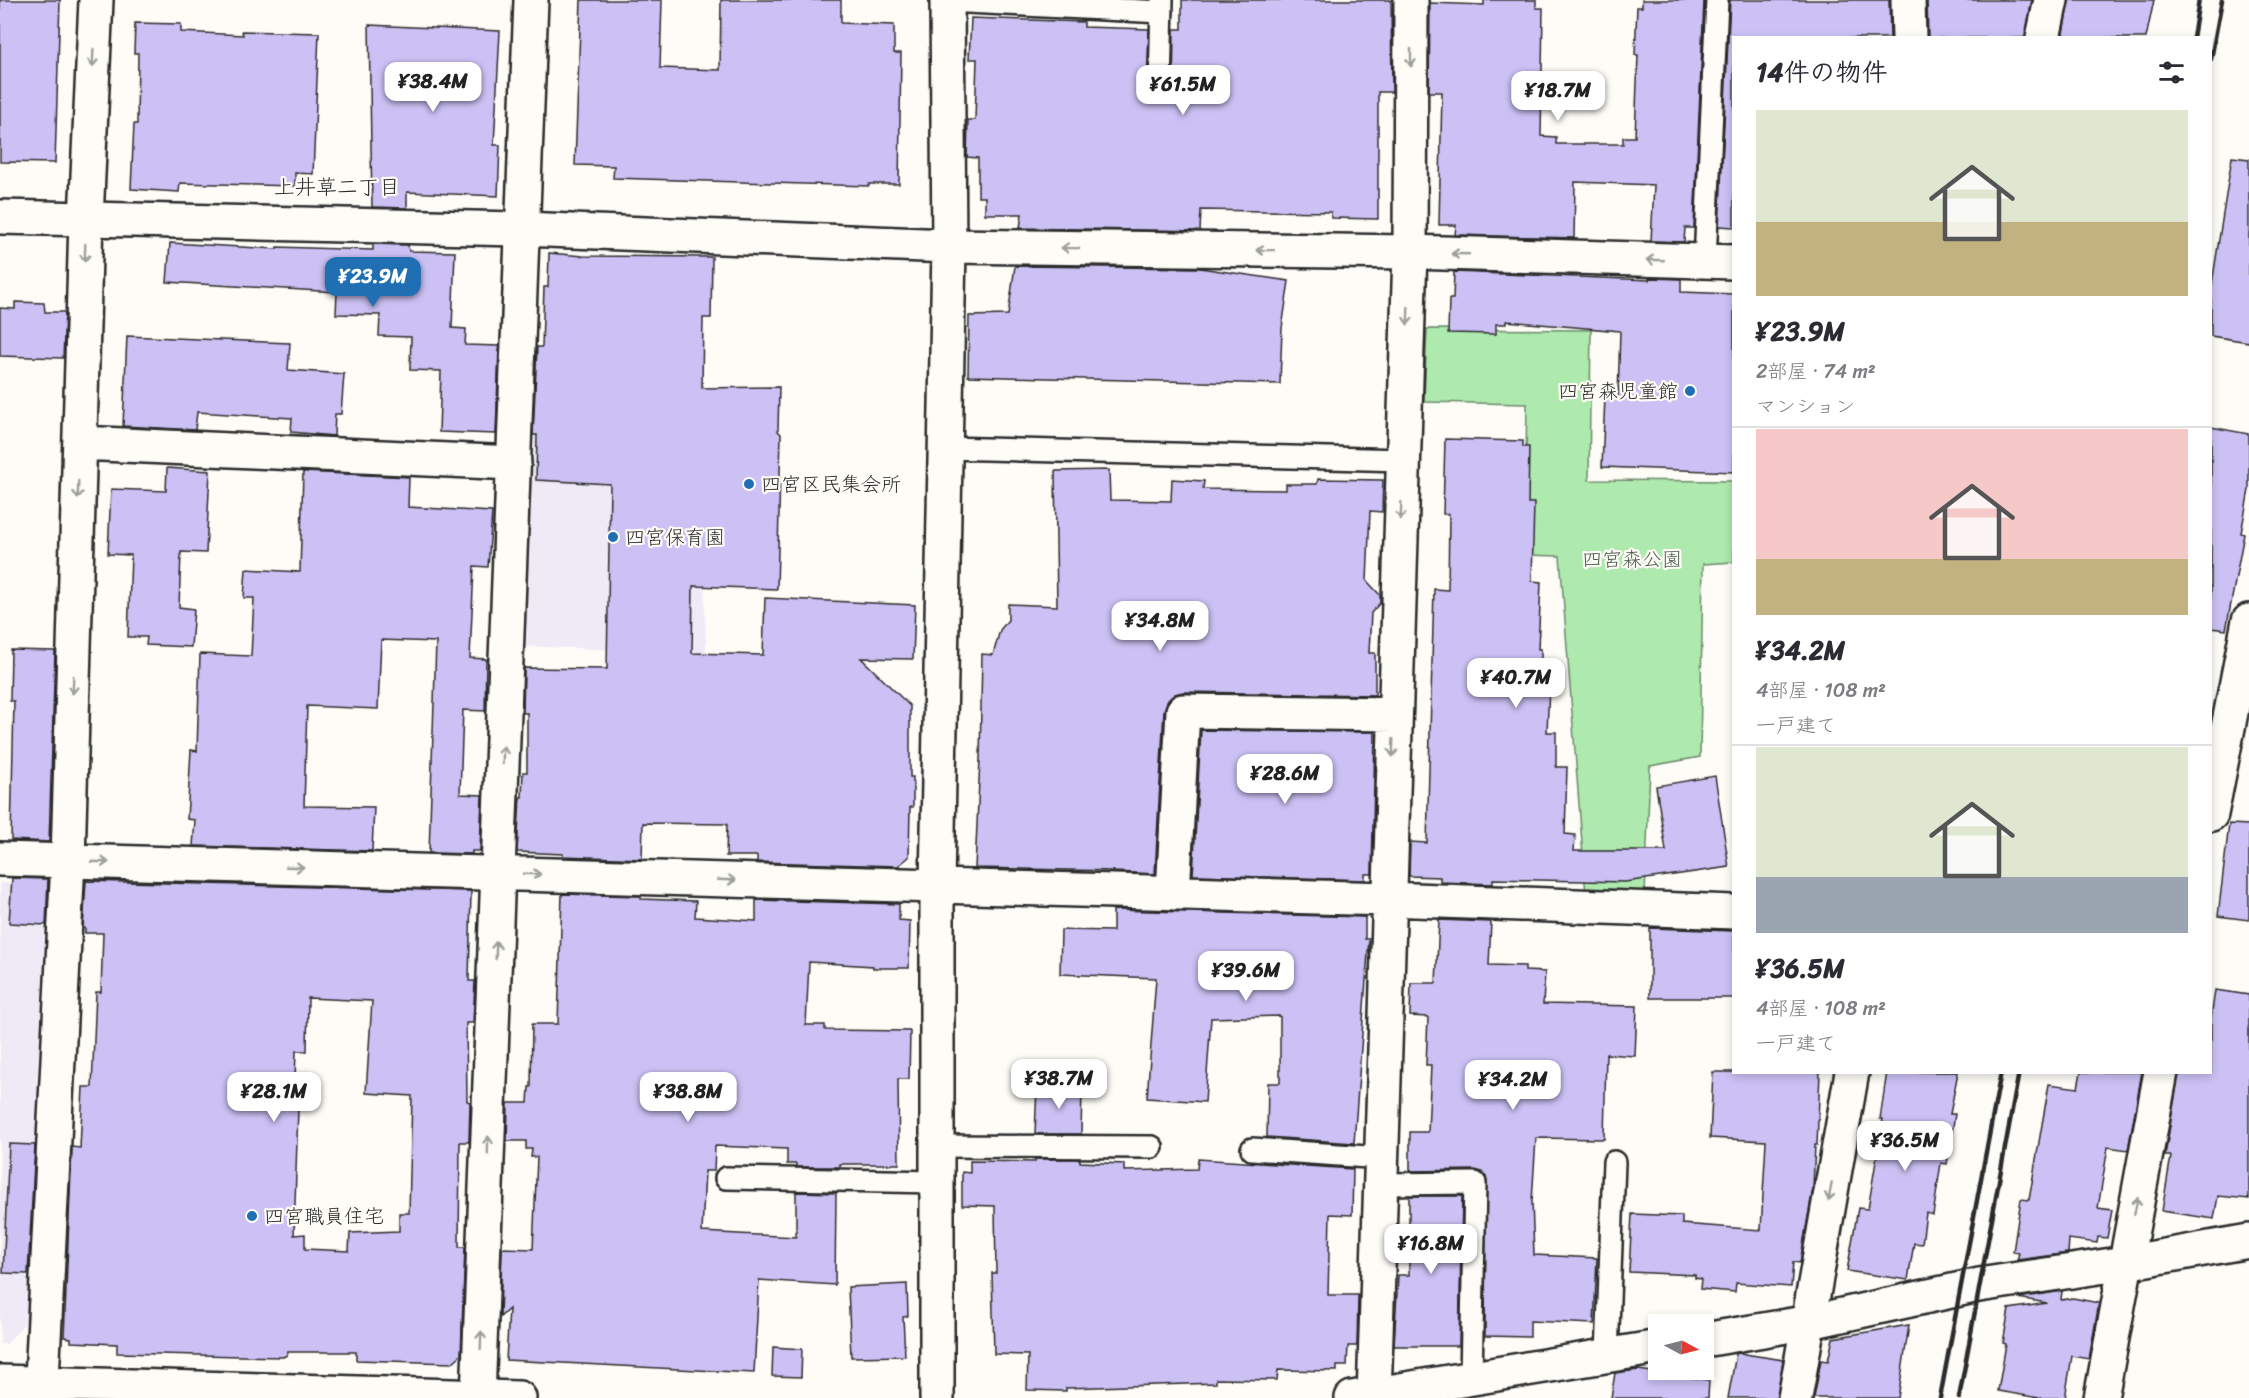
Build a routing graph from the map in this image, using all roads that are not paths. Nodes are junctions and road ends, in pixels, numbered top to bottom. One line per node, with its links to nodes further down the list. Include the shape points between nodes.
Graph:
1 (96, 0): 13 (street, one-way to 13)
2 (531, 0): 14 (street)
3 (1411, 0): 16 (street, one-way to 16)
4 (1717, 0): 17 (lane)
5 (1908, 0): 9 (street)
6 (2050, 0): 10 (street)
7 (947, 1): 8 (lane); 15 (street)
8 (1162, 6): 11 (lane)
9 (1909, 36)
10 (2043, 36)
11 (1160, 88)
12 (0, 217): 13 (street)
13 (86, 219): 14 (street); 18 (street, one-way to 18)
14 (522, 229): 15 (street); 21 (street)
15 (950, 246): 16 (street, one-way to 15); 19 (street)
16 (1410, 252): 17 (street, one-way to 16); 20 (street, one-way to 20)
17 (1720, 262)
18 (80, 443): 21 (street); 26 (street, one-way to 26)
19 (945, 448): 20 (lane); 28 (street)
20 (1403, 460): 23 (street, one-way to 23)
21 (514, 463): 27 (street, one-way to 21)
22 (2249, 621): 24 (street)
23 (1394, 714): 29 (street, via 1183,711); 30 (street, one-way to 30)
24 (2212, 808)
25 (0, 859): 26 (street)
26 (68, 861): 27 (street, one-way to 27); 49 (street)
27 (499, 873): 28 (street, one-way to 28); 51 (street, one-way to 27)
28 (936, 886): 29 (street); 34 (street)
29 (1173, 893): 30 (street)
30 (1388, 899): 31 (street); 38 (street)
31 (1732, 912)
32 (1852, 1074): 43 (street, one-way to 43)
33 (2162, 1074): 42 (street, one-way to 33)
34 (937, 1146): 35 (lane); 40 (street)
35 (1152, 1147)
36 (1252, 1149): 38 (lane)
37 (1614, 1162): 46 (lane)
38 (1382, 1171): 47 (lane, via 1475,1183); 52 (street)
39 (726, 1178): 40 (lane)
40 (937, 1182): 54 (street)
41 (2249, 1241): 42 (street)
42 (2125, 1263): 43 (street, via 1979,1285); 56 (street)
43 (1810, 1322): 44 (street); 55 (street)
44 (1714, 1338)
45 (1648, 1349): 46 (street)
46 (1607, 1356): 47 (street)
47 (1471, 1378): 52 (street)
48 (0, 1382): 49 (street)
49 (43, 1391): 50 (street)
50 (335, 1395): 51 (street)
51 (478, 1397): 53 (street)
52 (1367, 1397)
53 (519, 1398)
54 (937, 1398)
55 (1795, 1398)
56 (2101, 1398)

